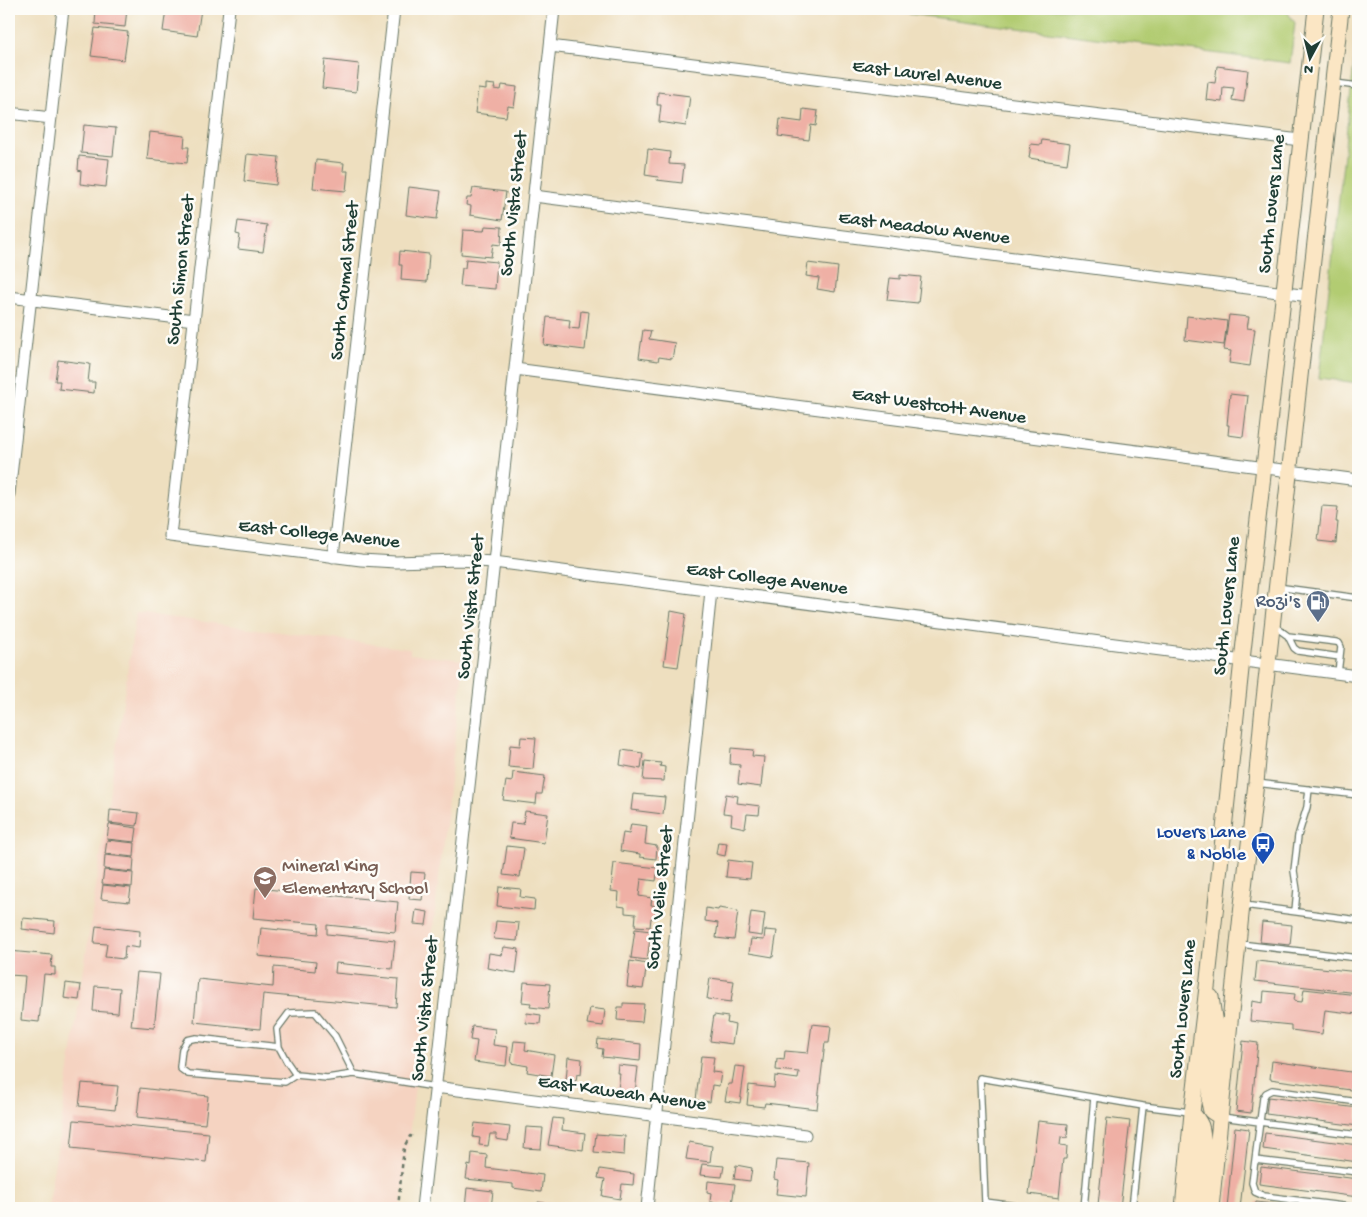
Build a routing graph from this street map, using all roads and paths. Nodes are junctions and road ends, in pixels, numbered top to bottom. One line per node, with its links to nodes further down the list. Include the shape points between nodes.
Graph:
1 (63, 9): 11 (street)
2 (230, 9): 18 (street, South Simon Street)
3 (394, 9): 25 (street, South Crumal Street)
4 (554, 9): 7 (street, South Vista Street)
5 (1316, 9): 12 (main road, South Lovers Lane)
6 (1341, 9): 8 (main road)
7 (550, 46): 12 (street, East Laurel Avenue); 13 (street, South Vista Street)
8 (1333, 83): 9 (lane); 15 (main road)
9 (1358, 86)
10 (9, 113): 11 (street)
11 (51, 118): 17 (street)
12 (1300, 140): 14 (main road, South Lovers Lane)
13 (534, 196): 14 (street, East Meadow Avenue); 19 (street, South Vista Street)
14 (1283, 292): 15 (street, East Meadow Avenue); 20 (main road, South Lovers Lane)
15 (1309, 296): 21 (main road)
16 (9, 298): 17 (street)
17 (31, 300): 18 (street); 23 (street)
18 (194, 320): 24 (street, South Simon Street)
19 (515, 368): 20 (street, East Westcott Avenue); 26 (street, South Vista Street)
20 (1264, 468): 21 (street, East Westcott Avenue); 33 (main road, South Lovers Lane)
21 (1290, 471): 22 (street, East Westcott Avenue); 27 (main road)
22 (1358, 480)
23 (9, 494)
24 (170, 536): 25 (street, East College Avenue)
25 (333, 557): 26 (street, East College Avenue, via 396,562)
26 (494, 562): 28 (street, East College Avenue); 49 (street, South Vista Street)
27 (1277, 587): 29 (lane); 30 (main road)
28 (712, 591): 33 (street, East College Avenue); 54 (street, South Velie Street)
29 (1358, 598)
30 (1273, 625): 31 (lane); 34 (main road)
31 (1288, 636): 32 (lane, via 1298,651); 32 (lane, via 1340,643)
32 (1340, 656): 35 (lane)
33 (1242, 660): 34 (street, East College Avenue); 45 (main road, South Lovers Lane)
34 (1268, 664): 35 (street, East College Avenue); 37 (main road)
35 (1338, 673): 36 (street, East College Avenue)
36 (1358, 676)
37 (1256, 783): 38 (lane); 40 (main road)
38 (1309, 789): 39 (lane); 41 (lane, via 1298,836 1294,871 1297,890)
39 (1358, 795)
40 (1242, 905): 41 (lane); 43 (main road)
41 (1295, 911): 42 (lane)
42 (1358, 920)
43 (1238, 944): 44 (lane); 55 (main road)
44 (1358, 958)
45 (1208, 979): 53 (main road, South Lovers Lane); 55 (main road, via 1215,1024 1209,1102 1211,1111)
46 (279, 1046): 47 (lane); 47 (lane, via 196,1038 187,1040 182,1049 180,1067 188,1074 285,1082); 48 (lane, via 278,1029 290,1013 315,1012 335,1036)
47 (296, 1074): 48 (lane, via 327,1078)
48 (354, 1074): 49 (lane)
49 (435, 1087): 54 (street, East Kaweah Avenue); 64 (street, South Vista Street)
50 (1094, 1098): 52 (lane); 62 (lane, via 980,1078); 67 (lane)
51 (1358, 1102): 56 (lane, via 1272,1090 1262,1098)
52 (1143, 1106): 53 (lane); 68 (lane)
53 (1192, 1113): 69 (main road, South Lovers Lane); 70 (main road, via 1199,1120 1203,1133)
54 (656, 1117): 57 (street, East Kaweah Avenue); 65 (street, South Velie Street)
55 (1220, 1117): 56 (lane); 71 (main road)
56 (1259, 1122): 58 (lane); 60 (lane)
57 (805, 1136)
58 (1358, 1136)
59 (414, 1137): 63 (path, via 410,1136 404,1146)
60 (1255, 1160): 61 (lane); 72 (lane, via 1254,1192)
61 (1358, 1172)
62 (985, 1205): 66 (lane)
63 (398, 1208)
64 (422, 1208)
65 (647, 1208)
66 (1032, 1208)
67 (1084, 1208)
68 (1132, 1208)
69 (1183, 1208)
70 (1197, 1208)
71 (1211, 1208)
72 (1358, 1208)

